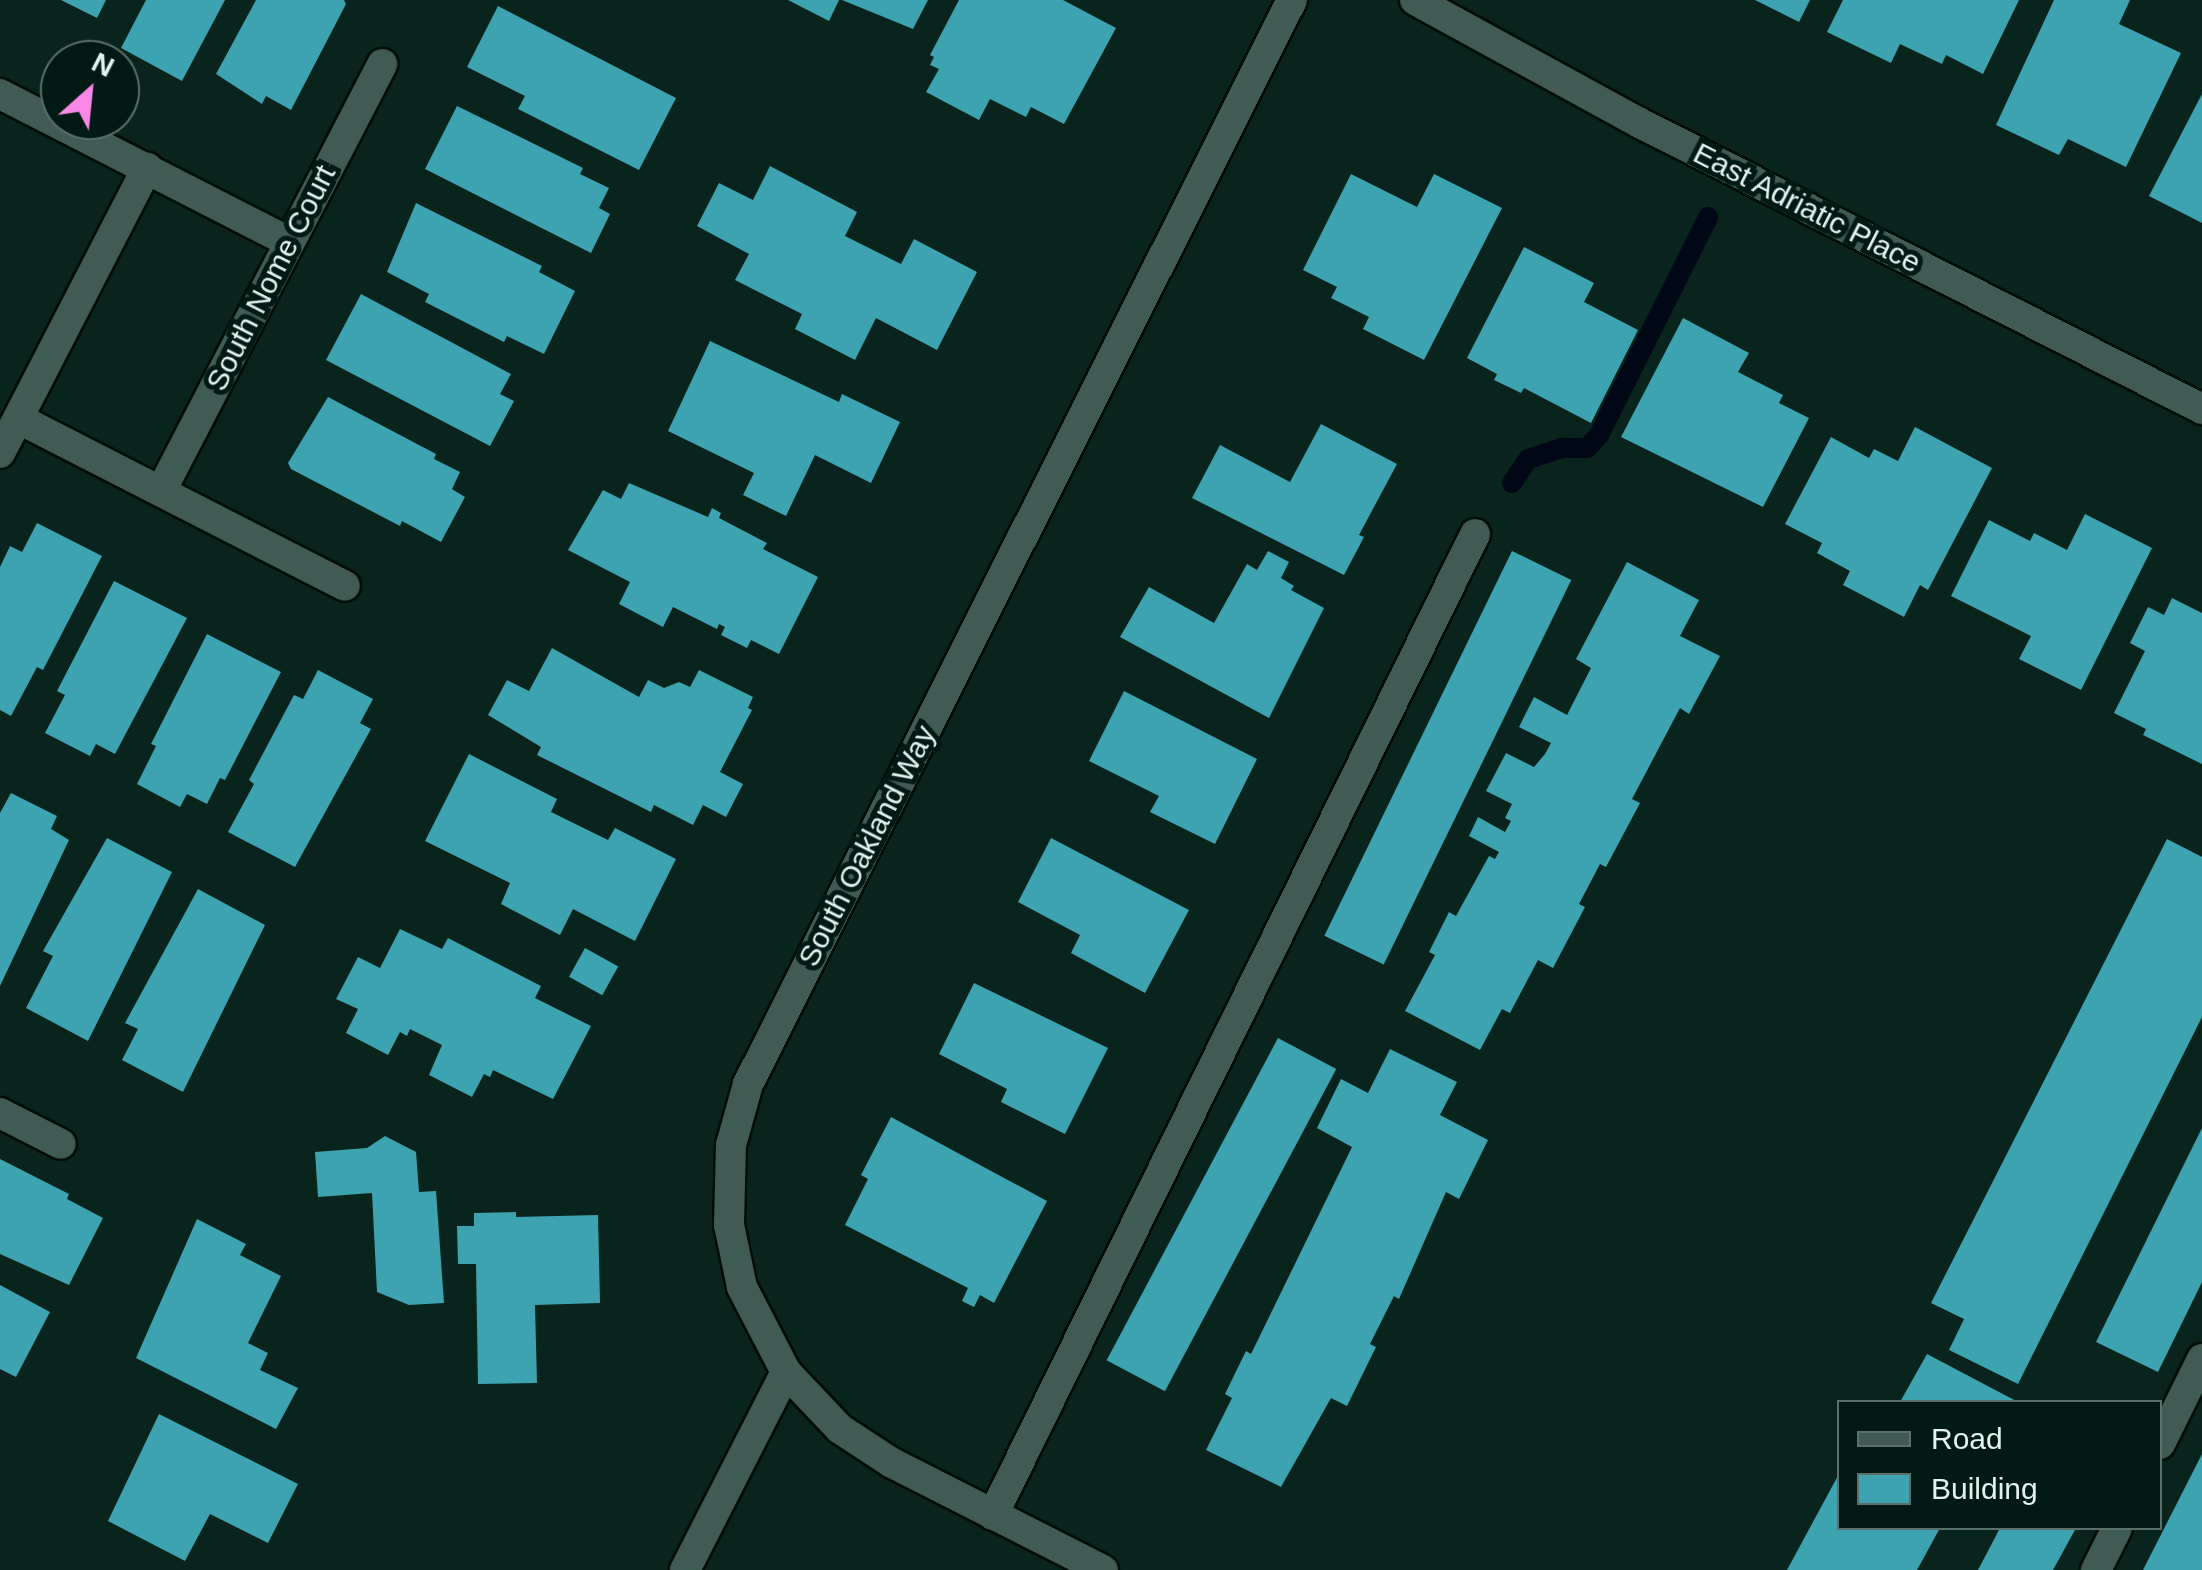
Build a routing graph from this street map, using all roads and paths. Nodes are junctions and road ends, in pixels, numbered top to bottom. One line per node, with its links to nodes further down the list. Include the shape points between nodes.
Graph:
1 (1292, 0): 16 (street, South Oakland Way, via 748,1084 731,1145 730,1225 742,1287)
2 (1415, 0): 7 (street, East Adriatic Place, via 1640,124)
3 (382, 64): 6 (street, South Nome Court)
4 (0, 94): 5 (street)
5 (146, 168): 6 (street); 8 (street)
6 (290, 242): 10 (street, South Nome Court)
7 (2202, 408)
8 (19, 419): 9 (street); 10 (street)
9 (0, 453)
10 (162, 492): 12 (street)
11 (1474, 534): 18 (street)
12 (345, 586)
13 (0, 1113): 14 (street)
14 (60, 1144)
15 (2202, 1359): 17 (street)
16 (786, 1372): 18 (street, South Oakland Way, via 840,1429); 20 (street)
17 (2162, 1440)
18 (993, 1515): 21 (street, South Oakland Way)
19 (2116, 1530): 22 (street)
20 (685, 1570)
21 (1103, 1570)
22 (2096, 1570)

